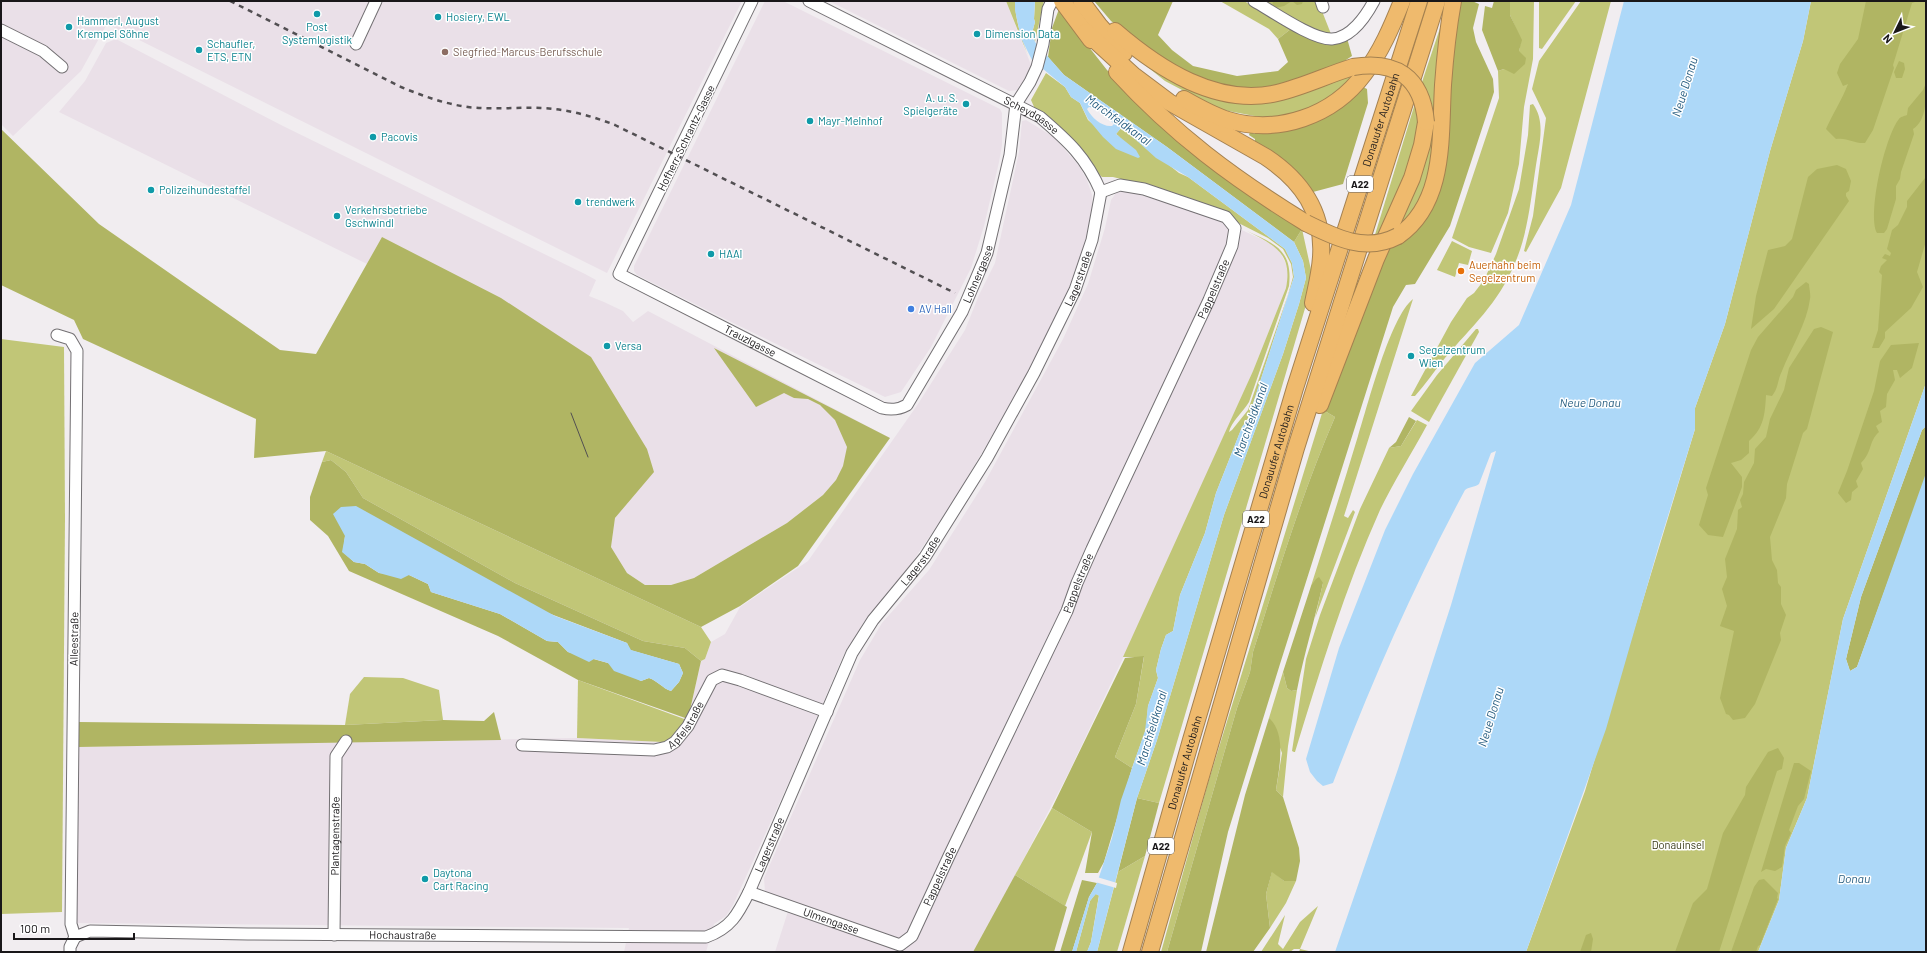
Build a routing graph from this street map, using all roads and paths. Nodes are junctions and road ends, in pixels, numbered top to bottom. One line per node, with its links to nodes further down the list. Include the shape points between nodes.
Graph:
1 (376, 1): 15 (street)
2 (752, 1): 19 (street, Hofherr-Schrantz-Gasse)
3 (809, 1): 17 (street, Scheydgasse)
4 (1052, 1): 17 (street, via 1048,9 1037,67)
5 (1062, 1): 14 (highway)
6 (1254, 1): 7 (street, via 1311,33 1330,40 1351,32 1367,14)
7 (1374, 1)
8 (1402, 1): 12 (highway, via 1379,52 1347,93 1308,117 1264,125 1228,120 1207,112 1177,95 1126,55 1099,25)
9 (1419, 1): 21 (highway, Donauufer Autobahn / A22)
10 (1437, 1): 23 (highway, Donauufer Autobahn / A22)
11 (1453, 1): 14 (highway, bridge, via 1446,45 1439,156 1434,182 1428,201 1418,217 1398,236 1383,243 1356,243 1338,238 1306,223 1237,179 1191,143 1134,91 1111,66)
12 (1083, 2): 23 (highway, bridge, via 1132,45 1159,64 1197,84 1219,92 1247,97 1276,94 1352,67 1380,65 1394,69 1406,77 1420,95 1426,122 1412,178 1373,266 1322,402)
13 (1, 30): 16 (street, via 43,51)
14 (1086, 32): 21 (highway, via 1150,88 1188,114 1278,165 1297,181 1317,219 1321,248)
15 (356, 44)
16 (62, 66)
17 (1016, 104): 18 (street, Scheydgasse, via 1040,117 1066,138 1091,170); 22 (street, Lohnergasse, via 1010,156 995,226 987,253 962,312 906,405 896,410)
18 (1102, 192): 24 (street, Lagerstraße, via 1092,240 1075,290 1034,373 983,464 925,557 873,620 852,653); 30 (street, Pappelstraße, via 1120,185 1144,189 1226,217 1235,228 1232,246 1092,549 1067,611)
19 (619, 274): 22 (street, Trauzlgasse)
20 (57, 335): 31 (street, Alleestraße, via 70,339 77,351 71,916)
21 (1302, 367): 33 (highway, Donauufer Autobahn / A22)
22 (882, 408)
23 (1296, 448): 34 (highway, Donauufer Autobahn / A22)
24 (827, 712): 26 (street, Apfelstraße, via 722,675 712,680 688,726 667,748 654,750); 27 (street, Lagerstraße)
25 (346, 741): 29 (street, Plantagenstraße, via 336,756)
26 (522, 745)
27 (749, 892): 28 (street, Lagerstraße); 30 (street, Ulmengasse, via 900,945)
28 (729, 925): 29 (street, Hochaustraße, via 718,933 706,937)
29 (334, 934): 31 (street, Hochaustraße, via 90,931)
30 (912, 936)
31 (75, 937): 32 (street, Alleestraße)
32 (70, 952)
33 (1131, 952)
34 (1150, 952)

